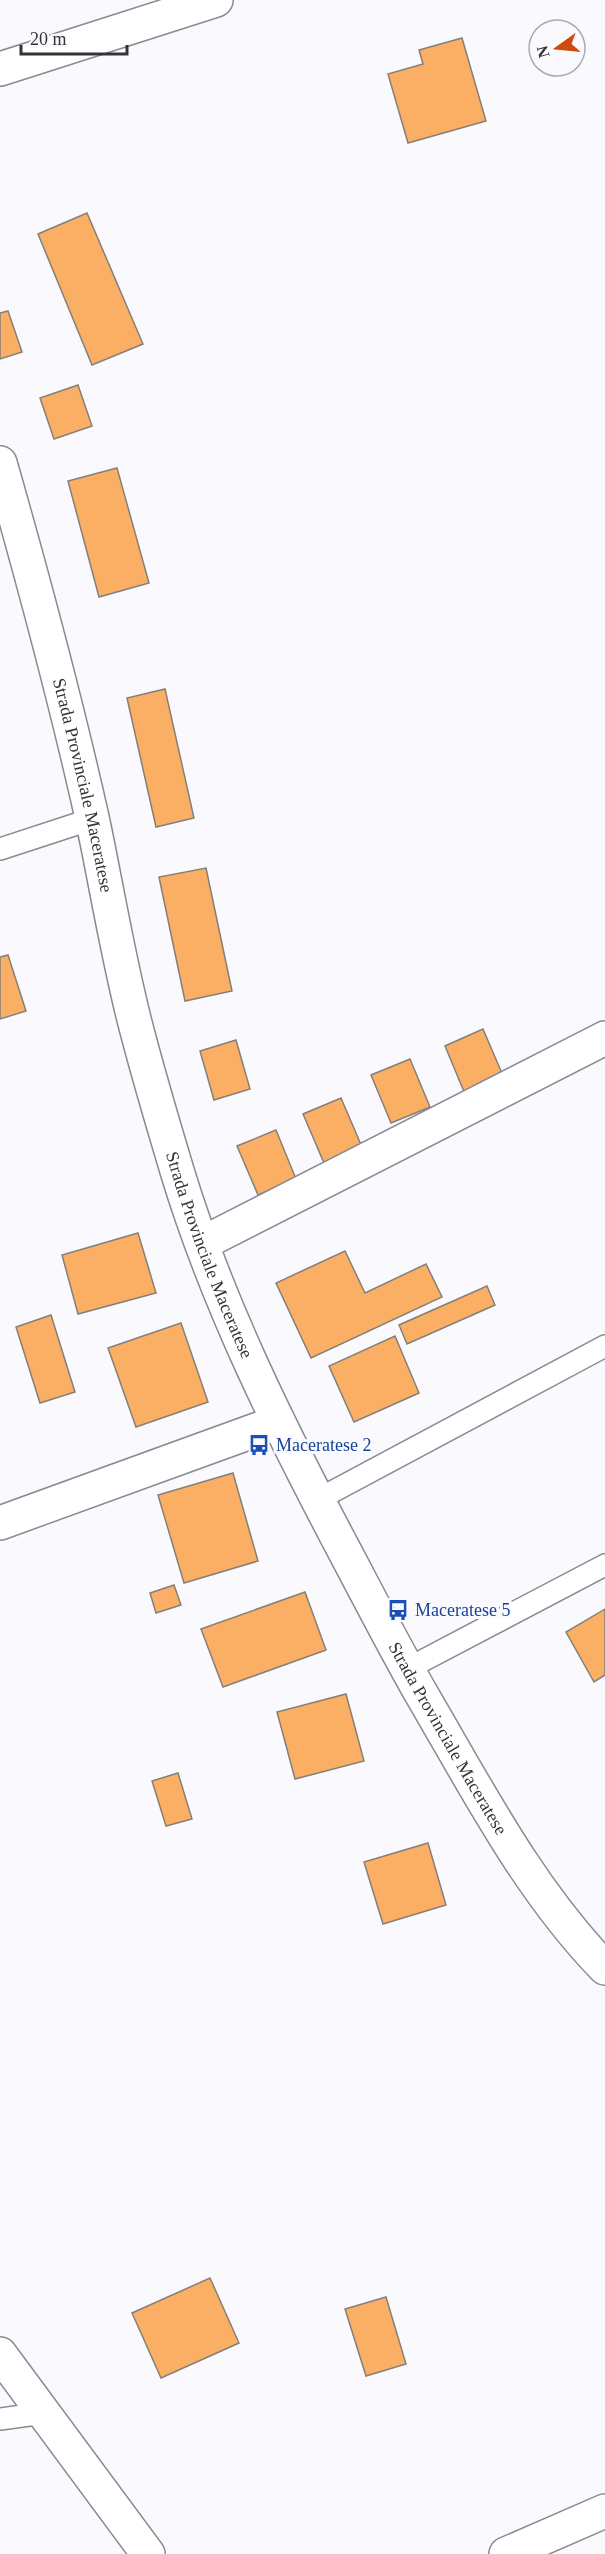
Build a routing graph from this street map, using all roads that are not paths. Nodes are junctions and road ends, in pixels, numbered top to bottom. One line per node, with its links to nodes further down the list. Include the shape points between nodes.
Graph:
1 (216, 0): 2 (main road)
2 (156, 9): 3 (main road)
3 (0, 69)
4 (0, 463): 5 (main road, Strada Provinciale Maceratese, via 42,609)
5 (92, 819): 6 (lane); 8 (main road, Strada Provinciale Maceratese, via 135,1023 179,1177)
6 (0, 849)
7 (605, 1038): 8 (main road)
8 (203, 1243): 10 (main road, Strada Provinciale Maceratese)
9 (605, 1346): 11 (lane)
10 (278, 1422): 11 (main road, Strada Provinciale Maceratese); 12 (main road)
11 (317, 1500): 14 (main road, Strada Provinciale Maceratese)
12 (0, 1523)
13 (605, 1565): 14 (lane)
14 (407, 1669): 15 (main road, Strada Provinciale Maceratese, via 524,1866 580,1943)
15 (605, 1968)
16 (0, 2354): 17 (main road)
17 (44, 2413): 18 (lane); 20 (main road)
18 (0, 2419)
19 (605, 2511): 21 (main road)
20 (148, 2554)
21 (506, 2554)

